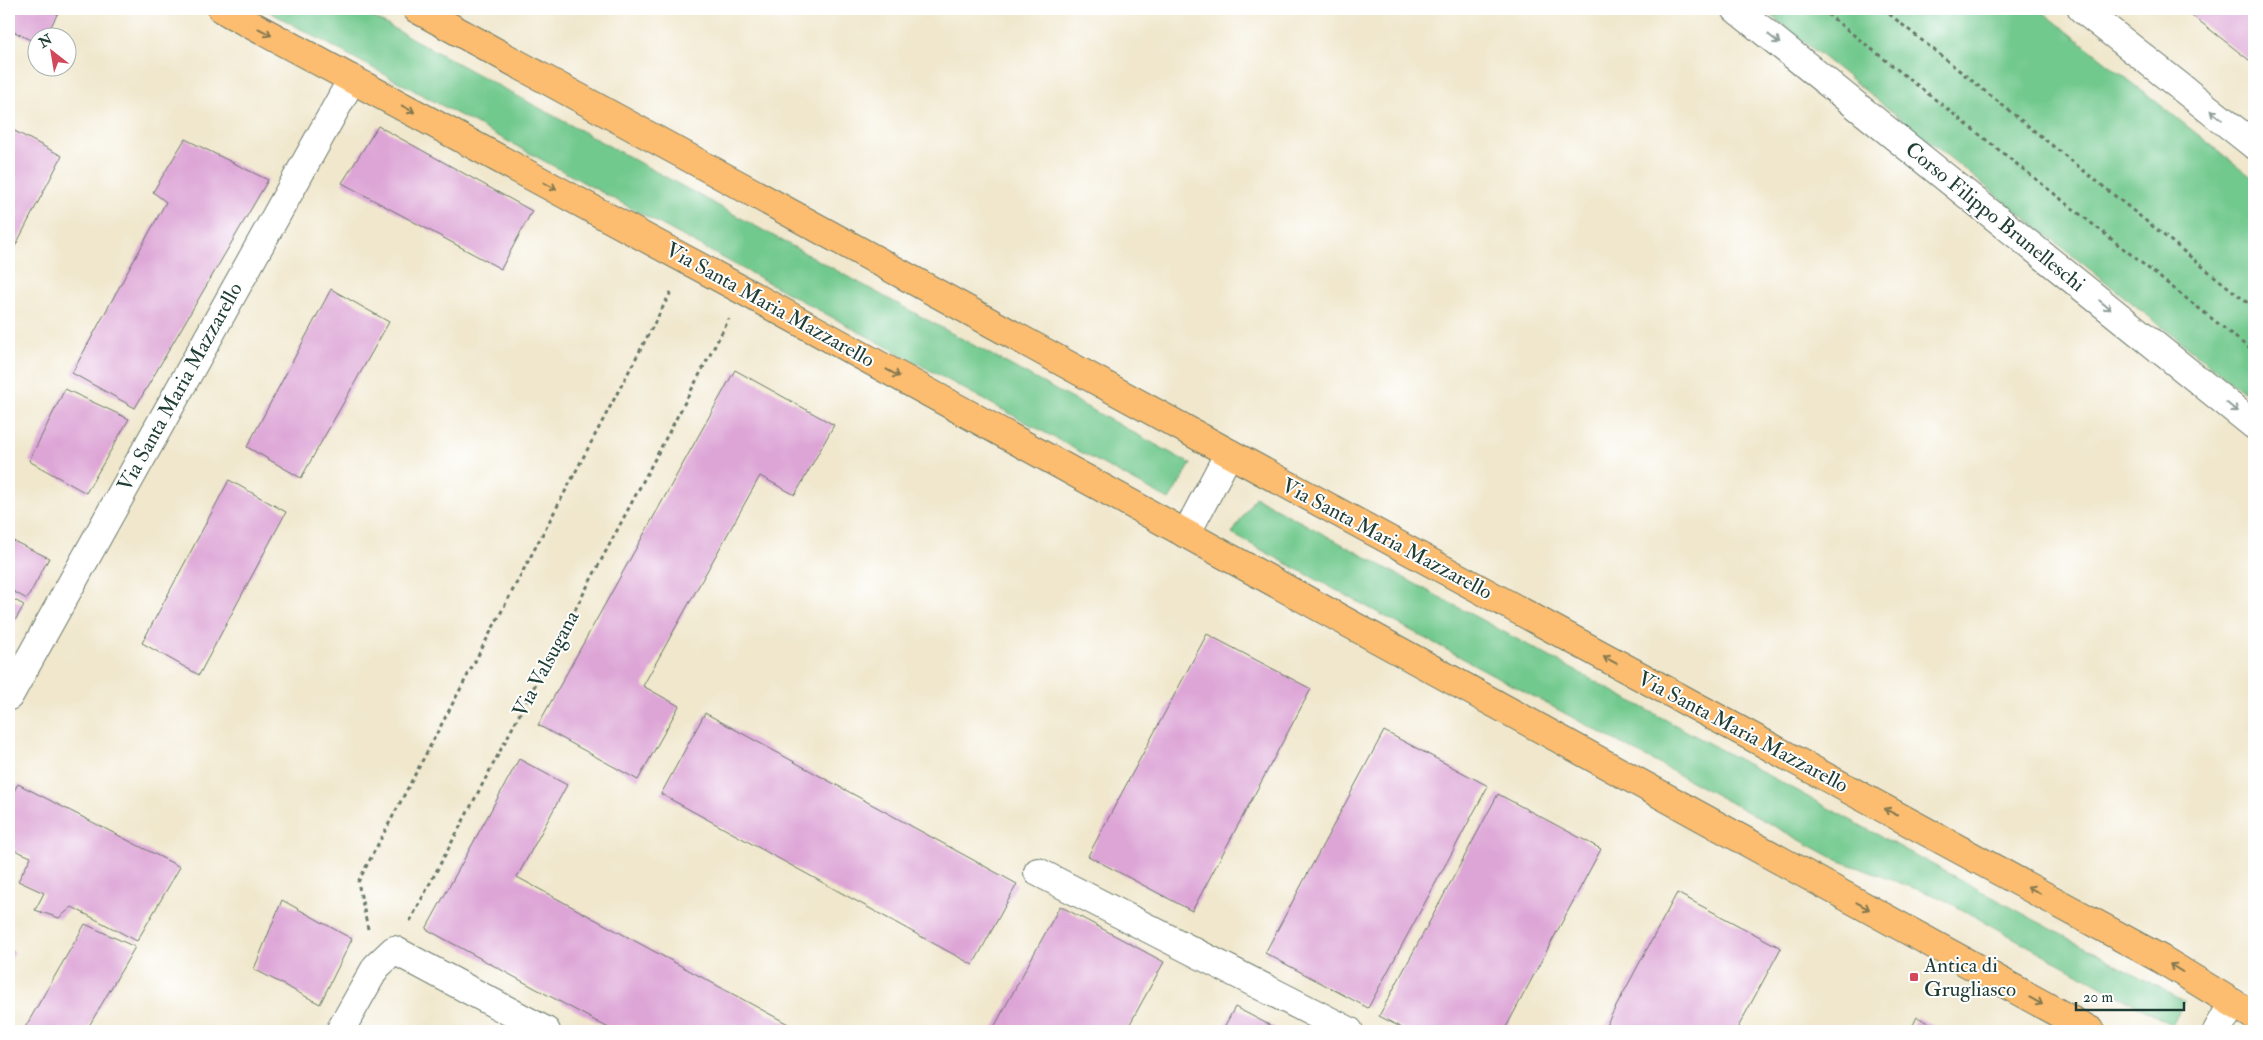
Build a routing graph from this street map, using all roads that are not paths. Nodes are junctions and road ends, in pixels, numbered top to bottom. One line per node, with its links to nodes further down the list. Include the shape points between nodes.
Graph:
1 (222, 9): 5 (main road, Via Santa Maria Mazzarello, one-way to 5)
2 (417, 9): 8 (main road, Via Santa Maria Mazzarello)
3 (1736, 9): 7 (street, Corso Filippo Brunelleschi, one-way to 7)
4 (2082, 9): 6 (street, one-way to 4)
5 (352, 79): 9 (main road, Via Santa Maria Mazzarello, one-way to 9); 10 (street, Via Santa Maria Mazzarello)
6 (2254, 145)
7 (2254, 425)
8 (1229, 453): 9 (street); 12 (main road, Via Santa Maria Mazzarello, one-way to 8, via 2152,954)
9 (1186, 534): 13 (main road, Via Santa Maria Mazzarello, one-way to 13)
10 (9, 696)
11 (1038, 872): 16 (street)
12 (2244, 1010): 18 (street)
13 (2062, 1024): 17 (main road, Via Santa Maria Mazzarello)
14 (340, 1031): 15 (street, via 385,958)
15 (546, 1031)
16 (1349, 1031)
17 (2091, 1031)
18 (2217, 1031)

